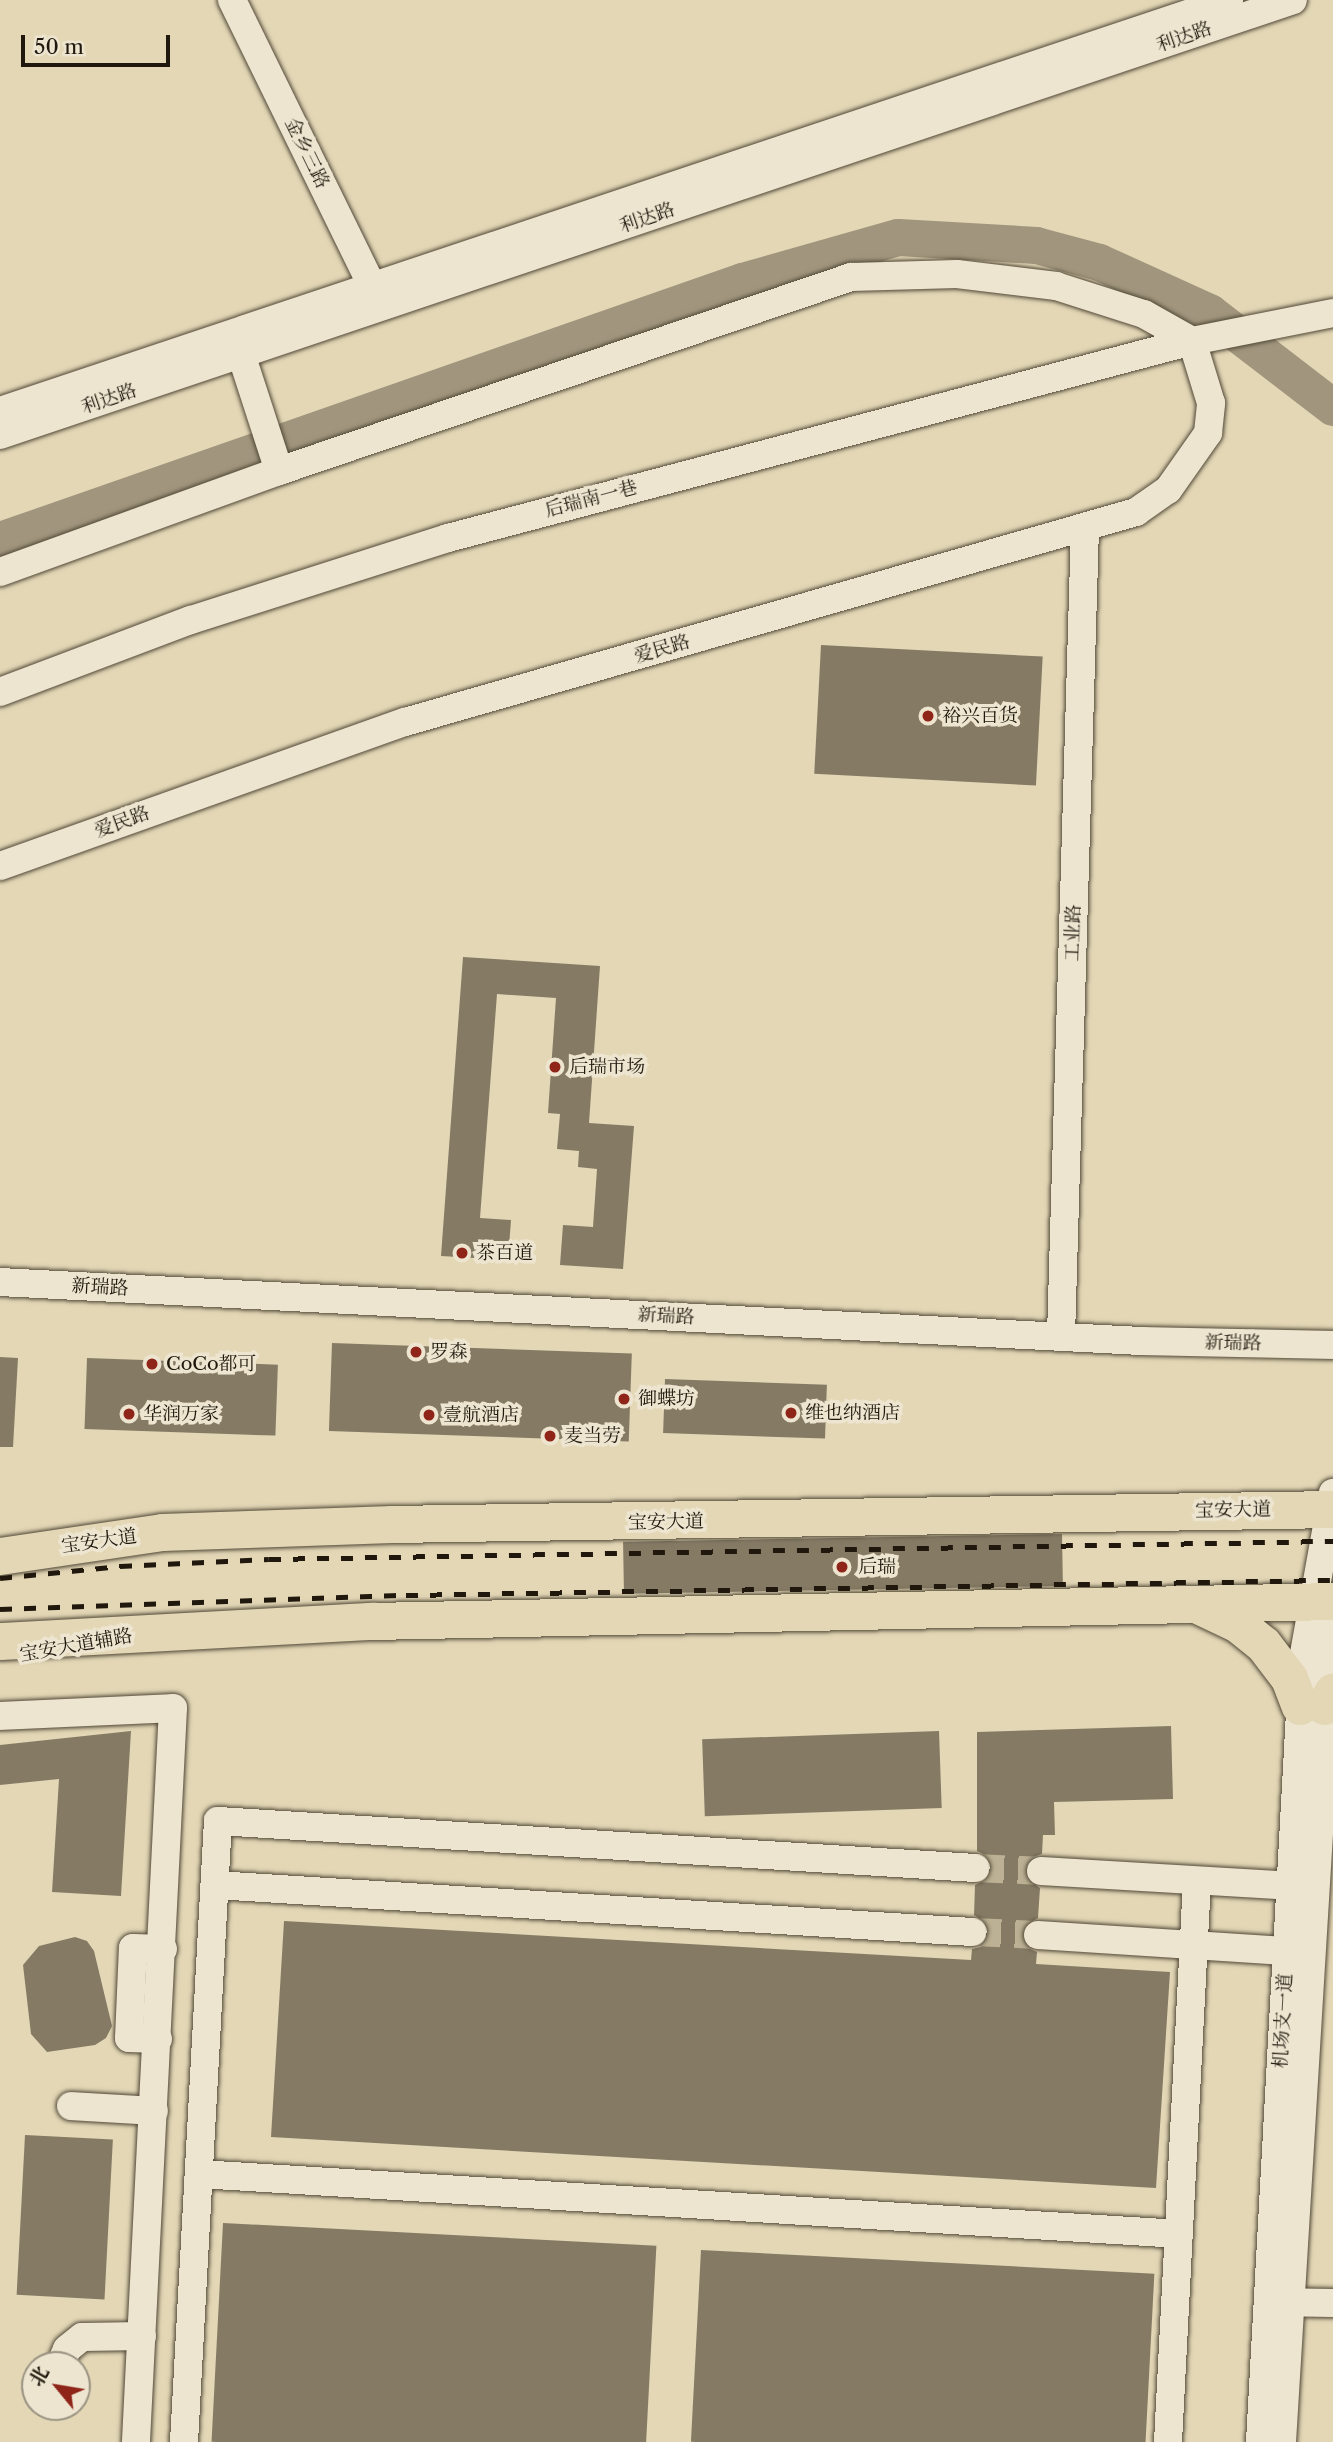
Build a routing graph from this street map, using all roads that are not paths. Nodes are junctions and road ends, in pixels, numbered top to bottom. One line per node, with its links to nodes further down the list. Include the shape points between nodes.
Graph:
1 (232, 0): 4 (street, 金乡三路)
2 (1228, 0): 4 (street, 利达路)
3 (1293, 0): 4 (street, 利达路)
4 (377, 296): 7 (street, 利达路); 8 (street, 利达路)
5 (1333, 313): 6 (street, 后瑞南一巷)
6 (1192, 341): 10 (street, via 1144,314 1056,286 957,274 851,277); 11 (street, 爱民路, via 1211,403 1208,433 1168,490 1136,512); 13 (street, 后瑞南一巷, via 448,538 191,620)
7 (241, 354): 9 (street, 利达路); 10 (street)
8 (0, 411)
9 (0, 435)
10 (279, 471): 12 (street)
11 (1085, 529): 14 (street, 爱民路, via 405,722); 16 (street, 工业路)
12 (0, 572)
13 (0, 692)
14 (0, 866)
15 (0, 1282): 16 (street, 新瑞路)
16 (1061, 1336): 17 (street, 新瑞路)
17 (1333, 1345)
18 (1332, 1503): 20 (main road, 宝安大道); 22 (street, 机场支一道)
19 (0, 1530): 20 (main road)
20 (162, 1532): 21 (main road, 宝安大道)
21 (0, 1556)
22 (1326, 1601): 23 (main road); 27 (street, 机场支一道)
23 (1185, 1604): 24 (main road, via 372,1620); 27 (main road, via 1222,1615 1264,1644 1289,1678)
24 (152, 1632): 25 (main road); 26 (main road, 宝安大道辅路)
25 (0, 1641)
26 (0, 1660)
27 (1319, 1701): 33 (street, 机场支一道)
28 (0, 1716): 39 (street, via 173,1708)
29 (976, 1867): 32 (street, via 218,1821)
30 (1041, 1871): 31 (street)
31 (1197, 1881): 33 (street); 36 (street)
32 (215, 1885): 34 (street); 40 (street)
33 (1302, 1887): 37 (street, 机场支一道)
34 (973, 1932)
35 (1038, 1935): 36 (street)
36 (1194, 1946): 37 (street); 41 (street)
37 (1298, 1952): 42 (street, 机场支一道)
38 (71, 2106): 39 (street)
39 (154, 2111): 44 (street)
40 (199, 2174): 41 (street); 47 (street)
41 (1179, 2234): 48 (street)
42 (1279, 2302): 43 (street); 49 (street, 机场支一道); 50 (street, 机场支一道)
43 (1333, 2302)
44 (142, 2336): 45 (street, via 82,2337); 46 (street)
45 (66, 2351)
46 (136, 2442)
47 (184, 2442)
48 (1168, 2442)
49 (1260, 2442)
50 (1282, 2442)

